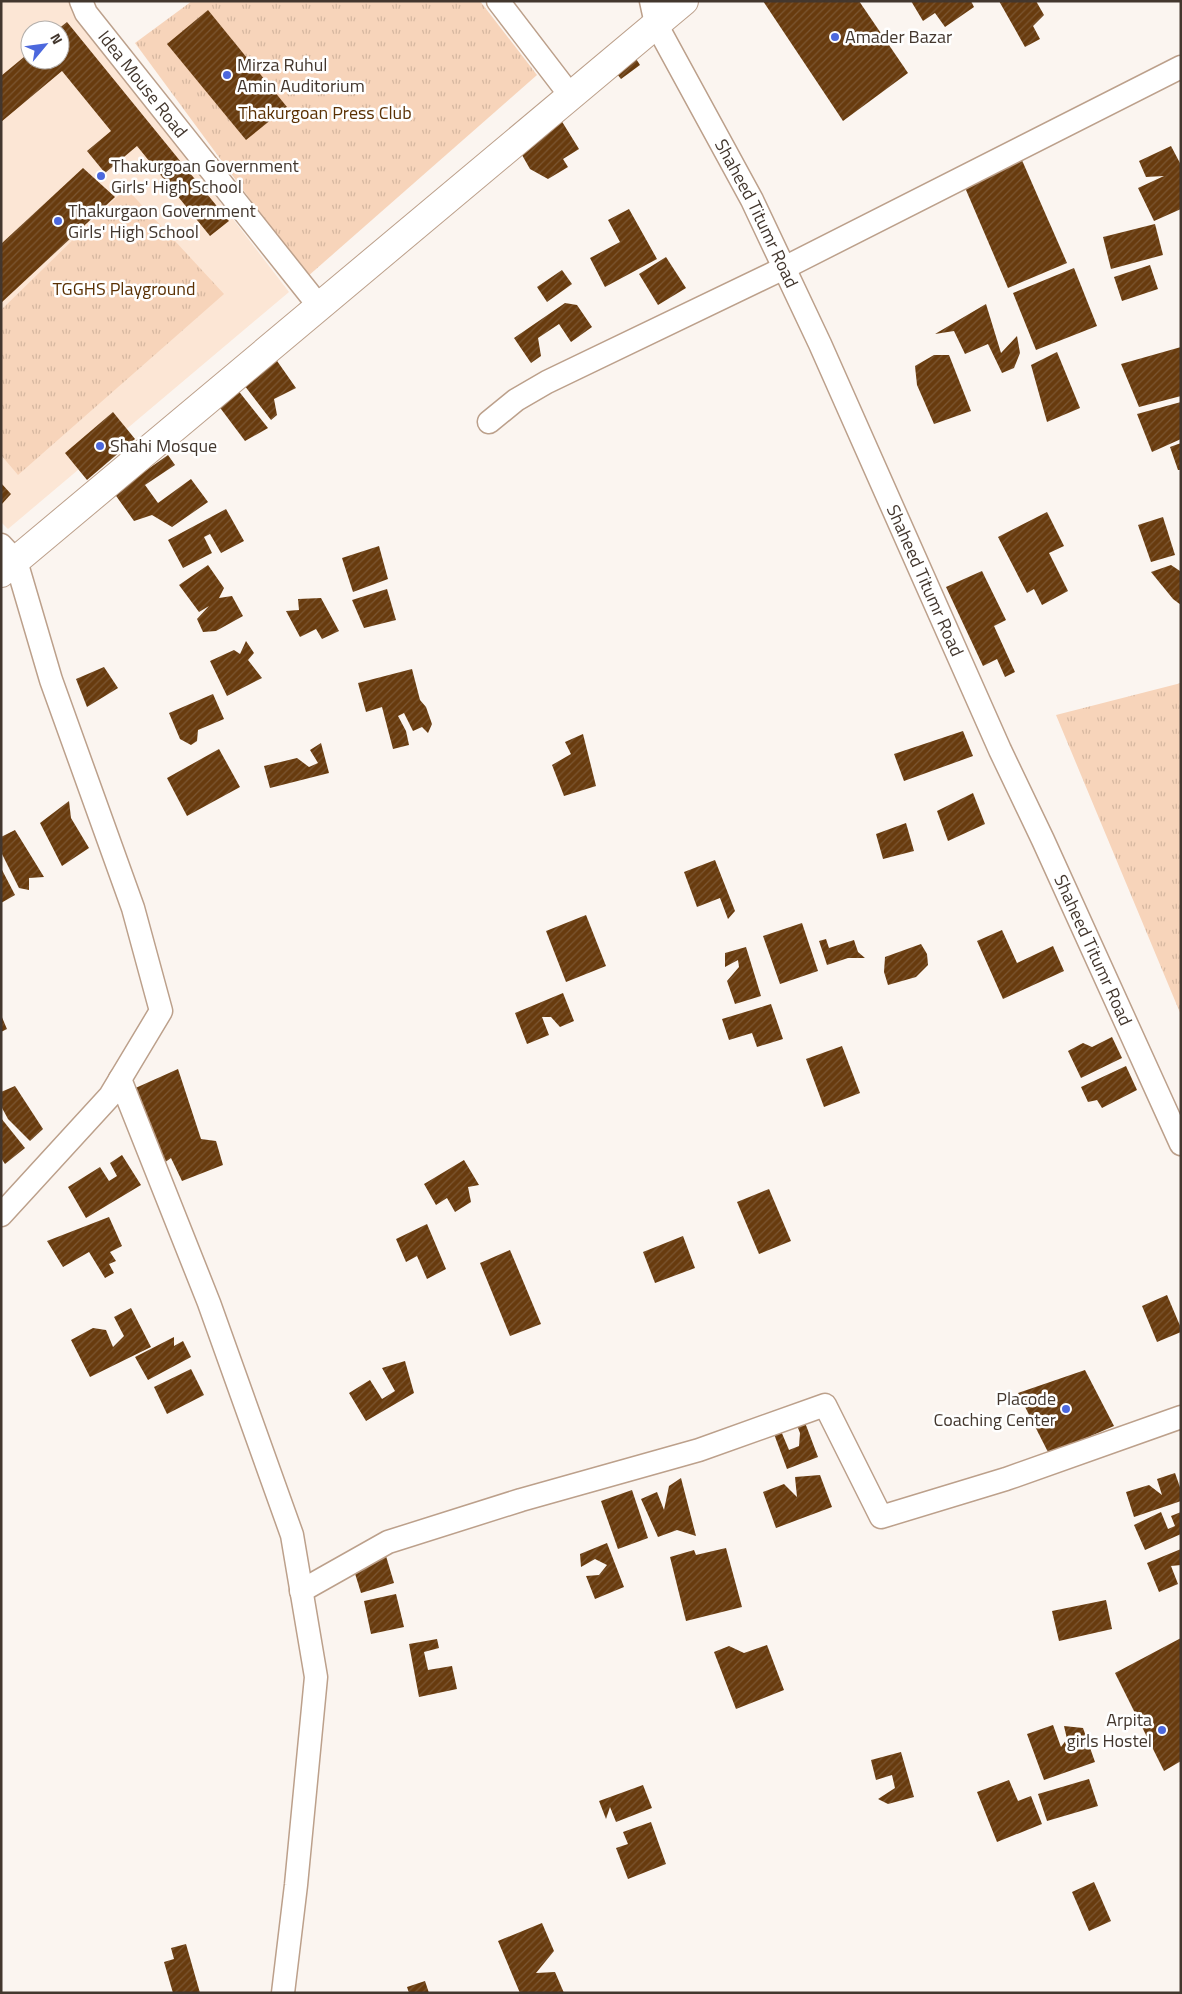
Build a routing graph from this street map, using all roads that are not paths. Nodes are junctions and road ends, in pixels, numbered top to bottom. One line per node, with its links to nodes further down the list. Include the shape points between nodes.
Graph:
1 (81, 1): 8 (street, Idea Mouse Road, via 86,13)
2 (498, 1): 6 (street)
3 (684, 1): 4 (street)
4 (653, 13): 6 (street); 7 (street, Shaheed Titumr Road, via 752,200)
5 (1181, 67): 7 (street)
6 (570, 95): 8 (street)
7 (784, 268): 9 (street, via 547,382 516,400); 12 (street, Shaheed Titumr Road)
8 (319, 306): 10 (street)
9 (489, 422)
10 (6, 560): 11 (street, via 133,908 161,1011)
11 (120, 1079): 13 (street, via 110,1096); 15 (street, via 209,1303 292,1534)
12 (1181, 1144)
13 (1, 1215)
14 (1181, 1417): 15 (street, via 1006,1479 880,1518 824,1405 699,1450 521,1500 388,1542)
15 (301, 1591): 16 (street, via 316,1677)
16 (283, 1993)

